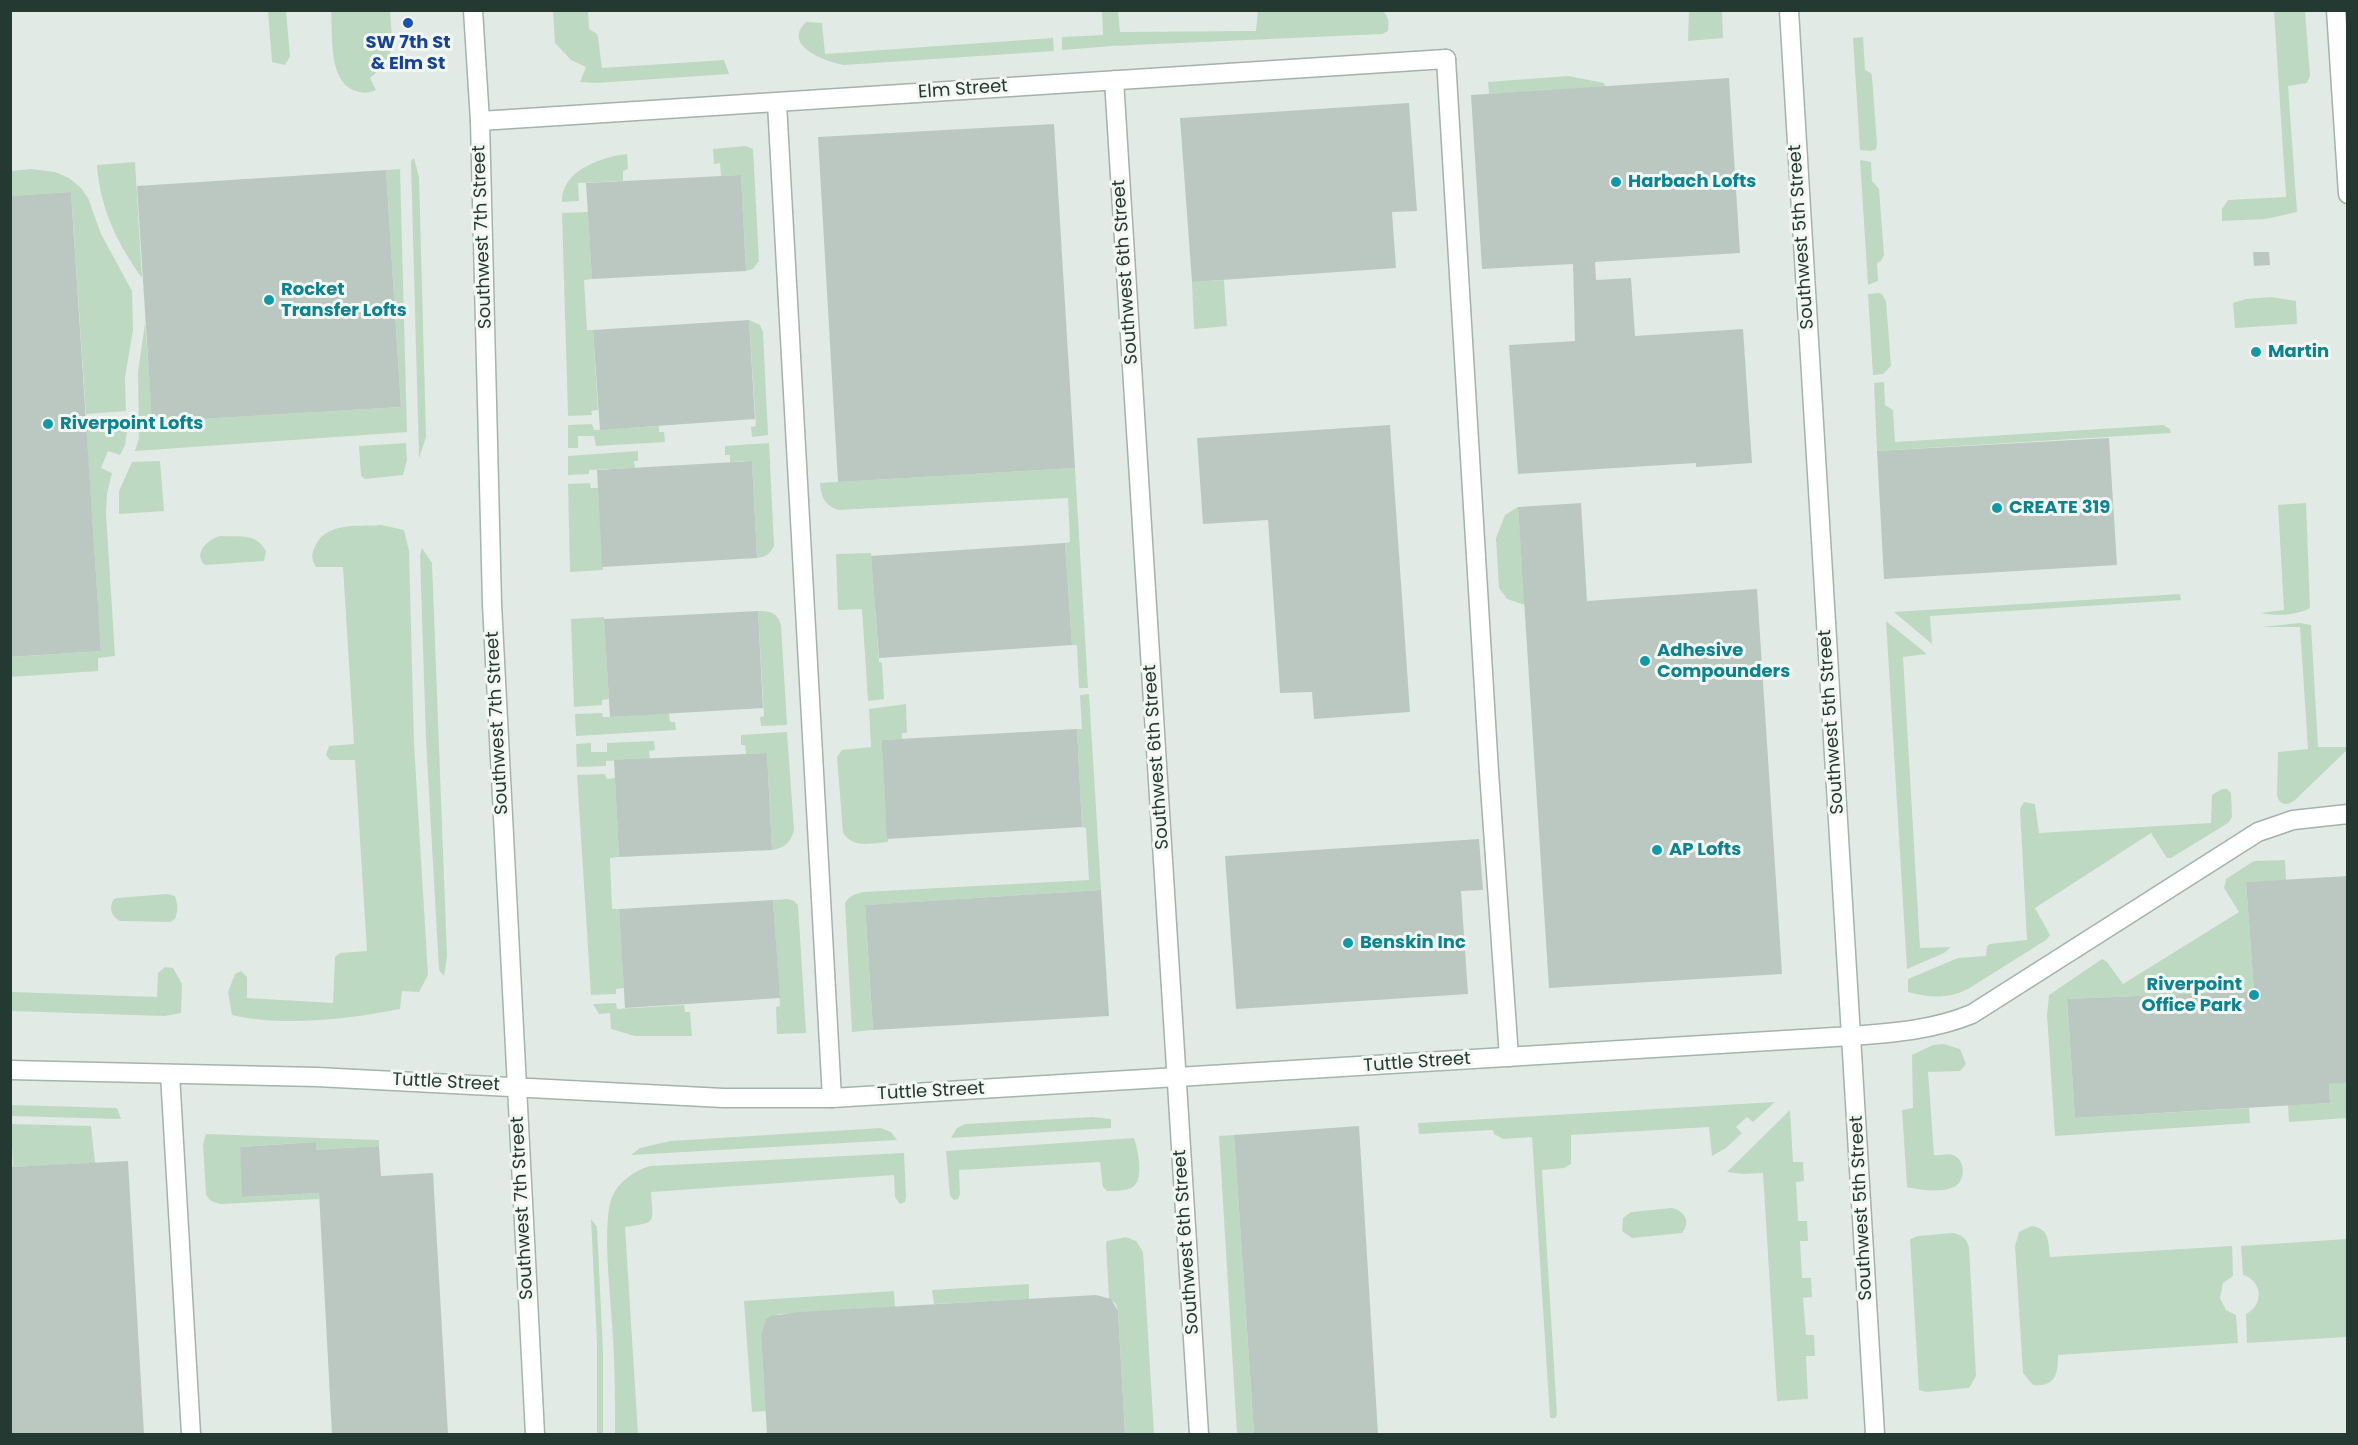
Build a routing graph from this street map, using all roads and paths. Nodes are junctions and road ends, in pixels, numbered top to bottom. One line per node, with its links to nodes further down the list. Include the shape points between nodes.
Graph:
1 (473, 10): 6 (street, Southwest 7th Street)
2 (1789, 10): 9 (street, Southwest 5th Street)
3 (2336, 10): 7 (street)
4 (1114, 80): 5 (street, Elm Street); 10 (street, Elm Street, via 1446,59); 13 (street, Southwest 6th Street)
5 (777, 103): 6 (street, Elm Street); 15 (street)
6 (480, 121): 14 (street, Southwest 7th Street, via 493,616)
7 (2348, 194)
8 (2348, 814): 9 (street, Tuttle Street, via 2293,820 2258,832 1972,1014 1925,1029)
9 (1851, 1036): 10 (street, Tuttle Street); 19 (street, Southwest 5th Street)
10 (1509, 1057): 13 (street, Tuttle Street)
11 (10, 1070): 12 (street, Tuttle Street)
12 (170, 1074): 14 (street, Tuttle Street); 16 (street)
13 (1177, 1078): 15 (street, Tuttle Street); 18 (street, Southwest 6th Street)
14 (518, 1087): 15 (street, Tuttle Street, via 723,1098); 17 (street, Southwest 7th Street)
15 (832, 1098)
16 (191, 1434)
17 (535, 1434)
18 (1199, 1434)
19 (1875, 1434)

